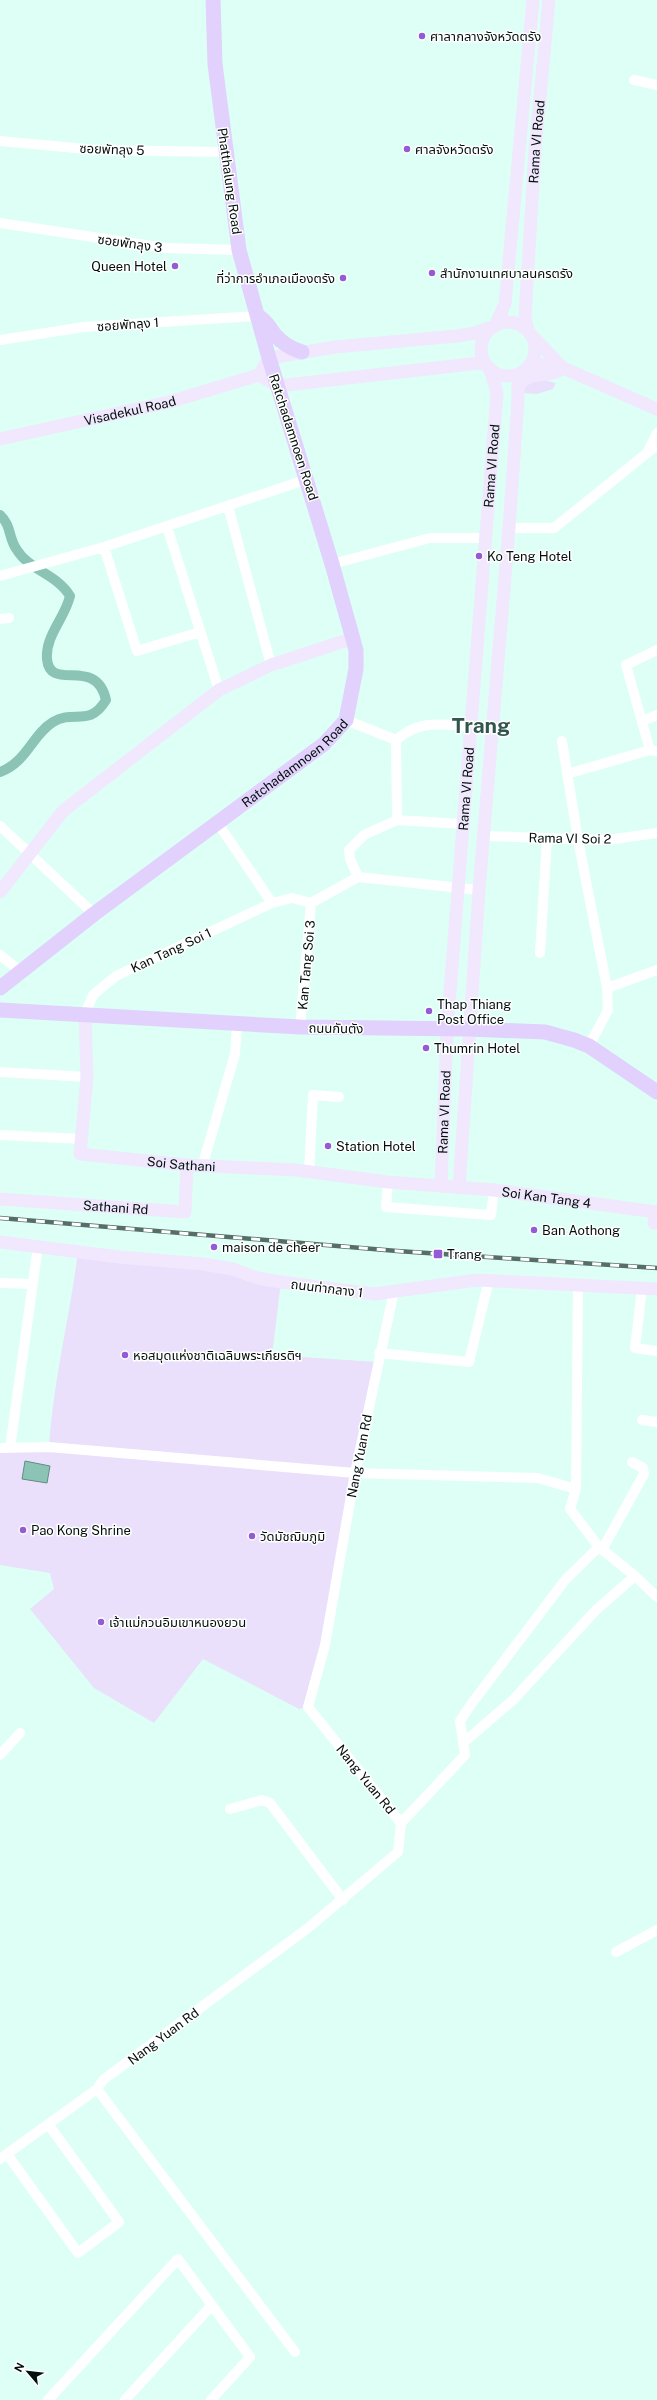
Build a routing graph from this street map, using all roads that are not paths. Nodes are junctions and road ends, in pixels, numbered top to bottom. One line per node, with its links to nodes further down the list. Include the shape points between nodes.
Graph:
1 (213, 0): 7 (main road, Phatthalung Road, via 215,64)
2 (532, 0): 11 (street, Rama VI Road, via 507,290 505,304)
3 (549, 0): 12 (street, Rama VI Road, via 524,317)
4 (634, 80): 5 (street)
5 (657, 85)
6 (0, 141): 7 (street, ซอยพัทลุง 5, via 97,150)
7 (225, 152): 9 (main road, Phatthalung Road)
8 (0, 223): 9 (street, ซอยพัทลุง 3, via 166,248)
9 (239, 250): 10 (main road, Phatthalung Road)
10 (257, 316): 13 (street, ซอยพัทลุง 1, via 84,327); 14 (main road, via 267,321 276,336); 15 (main road, Phatthalung Road)
11 (494, 326): 12 (street, via 512,322); 14 (street, via 457,336); 17 (street, via 482,344 482,357)
12 (530, 334): 16 (street, via 535,346); 18 (street)
13 (0, 340)
14 (302, 352): 15 (street)
15 (269, 358): 19 (street); 21 (main road, Ratchadamnoen Road)
16 (532, 363): 18 (street); 20 (street)
17 (488, 367): 20 (street, via 500,375); 21 (street, via 480,363); 31 (street, Rama VI Road, via 497,393)
18 (563, 368): 20 (street, via 553,374 537,374); 22 (street)
19 (259, 375): 21 (street); 24 (street, Visadekul Road, via 169,402)
20 (518, 380): 30 (street, Rama VI Road)
21 (278, 386): 27 (main road, Ratchadamnoen Road)
22 (657, 409)
23 (657, 433): 26 (street)
24 (0, 439)
25 (657, 445): 26 (street)
26 (648, 452): 30 (street, via 554,528)
27 (308, 479): 28 (street); 33 (main road, Ratchadamnoen Road)
28 (228, 506): 29 (street); 38 (street)
29 (167, 526): 32 (street); 35 (street)
30 (509, 528): 53 (street, Rama VI Road)
31 (486, 538): 33 (street, via 430,538); 43 (street, Rama VI Road)
32 (104, 547): 34 (street); 35 (street, via 137,651)
33 (332, 564): 36 (main road, Ratchadamnoen Road)
34 (0, 576)
35 (200, 632): 39 (street)
36 (354, 638): 38 (street); 41 (main road, Ratchadamnoen Road, via 356,669)
37 (657, 650): 42 (street, via 626,665)
38 (271, 665): 39 (street)
39 (219, 690): 56 (street, via 63,811)
40 (657, 715): 42 (street)
41 (346, 720): 44 (street); 49 (main road, Ratchadamnoen Road, via 324,744)
42 (642, 721): 46 (street)
43 (471, 726): 44 (street, via 421,725 406,731); 51 (street, Rama VI Road)
44 (396, 740): 48 (street)
45 (562, 741): 47 (street)
46 (654, 751): 47 (street)
47 (567, 774): 55 (street)
48 (397, 820): 51 (street); 57 (street, via 364,835 349,850)
49 (217, 822): 61 (street); 63 (main road, Ratchadamnoen Road)
50 (0, 826): 56 (street)
51 (463, 829): 53 (street); 58 (street, Rama VI Road)
52 (657, 833): 55 (street, Rama VI Soi 2, via 608,840)
53 (483, 836): 54 (street, Rama VI Soi 2); 59 (street, Rama VI Road)
54 (547, 839): 55 (street, Rama VI Soi 2); 64 (street)
55 (578, 840): 68 (street)
56 (32, 854): 60 (street); 63 (street)
57 (358, 878): 58 (street); 62 (street)
58 (458, 888): 59 (street); 76 (street, Rama VI Road)
59 (479, 890): 75 (street, Rama VI Road)
60 (0, 892)
61 (272, 903): 62 (street, Kan Tang Soi 1, via 292,898); 72 (street, Kan Tang Soi 1, via 116,976 93,995)
62 (311, 903): 74 (street, Kan Tang Soi 3)
63 (94, 914): 67 (main road, Ratchadamnoen Road)
64 (540, 952)
65 (0, 955): 67 (street)
66 (657, 970): 68 (street)
67 (20, 971): 69 (main road, Ratchadamnoen Road)
68 (607, 988): 77 (street, via 608,1010)
69 (0, 989): 71 (main road)
70 (0, 1010): 71 (main road, ถนนกันตัง)
71 (19, 1011): 72 (main road, ถนนกันตัง)
72 (85, 1014): 73 (main road, ถนนกันตัง); 79 (street, Soi Sathani)
73 (237, 1024): 74 (main road, ถนนกันตัง); 85 (street, via 236,1054)
74 (300, 1027): 76 (main road, ถนนกันตัง)
75 (468, 1029): 76 (main road, ถนนกันตัง); 77 (main road, ถนนกันตัง, via 545,1032); 90 (street, Rama VI Road)
76 (447, 1030): 89 (street, Rama VI Road)
77 (589, 1046): 80 (main road, ถนนกันตัง)
78 (0, 1072): 79 (street)
79 (87, 1077): 83 (street, Soi Sathani)
80 (656, 1089)
81 (339, 1097): 86 (street, via 313,1095)
82 (0, 1135): 83 (street)
83 (82, 1139): 84 (street, Soi Sathani, via 80,1154)
84 (187, 1166): 85 (street, Soi Sathani); 92 (street, Sathani Rd, via 185,1212)
85 (202, 1167): 86 (street, Soi Sathani)
86 (309, 1172): 87 (street, Soi Sathani)
87 (388, 1182): 88 (street, Soi Sathani); 91 (street, via 386,1207 491,1215)
88 (422, 1185): 89 (street, Soi Kan Tang 4)
89 (441, 1186): 90 (street, Soi Kan Tang 4)
90 (459, 1188): 91 (street, Soi Kan Tang 4)
91 (494, 1190): 93 (street, Soi Kan Tang 4, via 656,1212 654,1223)
92 (0, 1199)
93 (657, 1223)
94 (0, 1242): 95 (street, ถนนท่ากลาง 1)
95 (38, 1246): 98 (street); 102 (street, ถนนท่ากลาง 1, via 119,1257 203,1264 233,1269 257,1278 374,1294)
96 (489, 1280): 99 (street, ถนนท่ากลาง 1); 102 (street, ถนนท่ากลาง 1); 104 (street, via 469,1362)
97 (0, 1283): 98 (street)
98 (32, 1284): 107 (street)
99 (578, 1284): 100 (street, ถนนท่ากลาง 1); 110 (street)
100 (642, 1288): 101 (street, ถนนท่ากลาง 1); 103 (street, via 635,1348)
101 (657, 1289)
102 (394, 1291): 104 (street, Nang Yuan Rd)
103 (657, 1351)
104 (379, 1353): 109 (street, Nang Yuan Rd)
105 (642, 1420): 106 (street)
106 (657, 1422)
107 (5, 1448): 109 (street, via 49,1447)
108 (632, 1462): 111 (street, via 643,1468 644,1474)
109 (355, 1473): 110 (street, via 538,1478); 118 (street, Nang Yuan Rd, via 325,1645 308,1707)
110 (576, 1489): 111 (street, via 570,1509)
111 (600, 1549): 112 (street); 115 (street, via 566,1579 472,1703 460,1721)
112 (635, 1576): 113 (street); 115 (street, via 596,1610 513,1700)
113 (657, 1597)
114 (20, 1733): 116 (street)
115 (463, 1743): 118 (street, via 465,1755)
116 (0, 1755)
117 (230, 1809): 119 (street, via 262,1800 270,1803)
118 (401, 1823): 119 (street, Nang Yuan Rd, via 398,1852)
119 (343, 1900): 122 (street, Nang Yuan Rd, via 103,2080)
120 (657, 1930): 121 (street)
121 (616, 1952)
122 (97, 2090): 123 (street, Nang Yuan Rd); 126 (street)
123 (48, 2124): 124 (street, Nang Yuan Rd); 124 (street, via 119,2222 78,2253)
124 (3, 2156)
125 (212, 2305): 127 (street, via 178,2260); 128 (street); 129 (street, via 250,2356)
126 (295, 2352)
127 (48, 2400)
128 (124, 2400)
129 (211, 2400)

